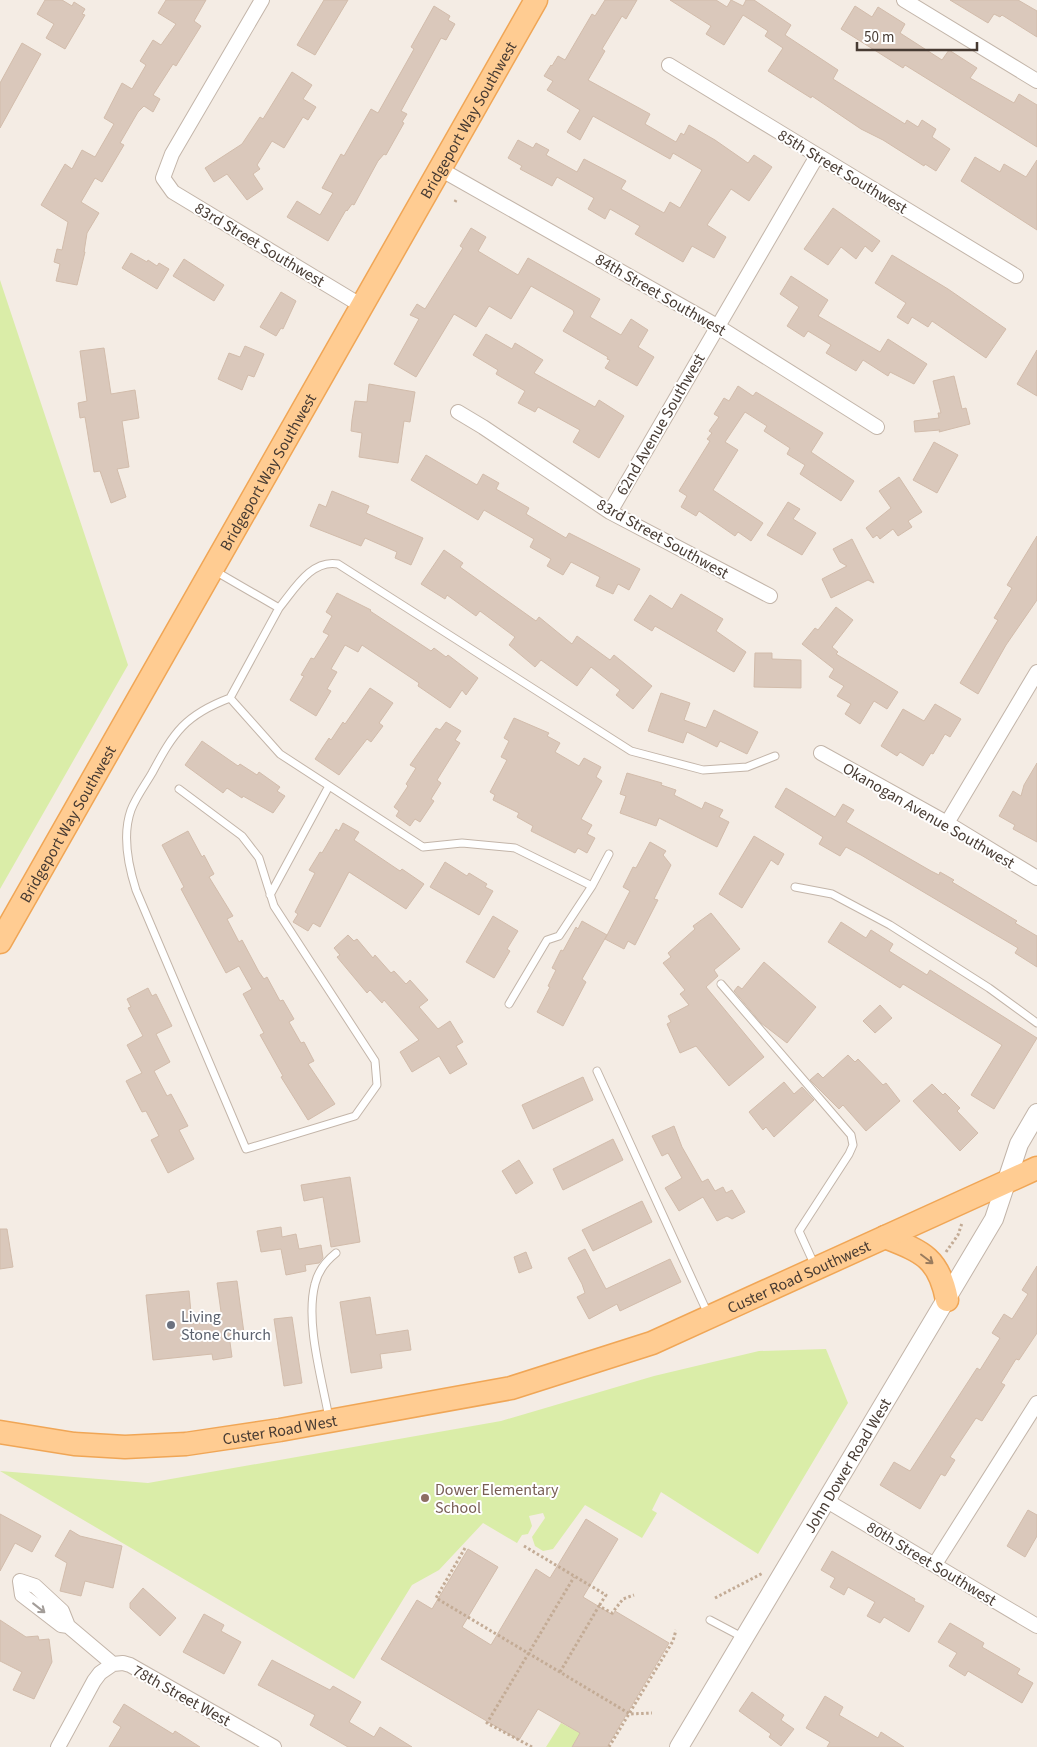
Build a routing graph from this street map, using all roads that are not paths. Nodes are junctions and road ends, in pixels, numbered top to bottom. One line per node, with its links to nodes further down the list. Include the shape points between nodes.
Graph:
1 (262, 0): 9 (street, 83rd Street Southwest, via 172,154 163,178 173,192)
2 (536, 0): 7 (main road, Bridgeport Way Southwest)
3 (904, 0): 5 (street)
4 (669, 65): 6 (street, 85th Street Southwest)
5 (1037, 81)
6 (817, 156): 8 (street, 85th Street Southwest); 10 (street, 62nd Avenue Southwest)
7 (440, 169): 9 (main road, Bridgeport Way Southwest); 10 (street, 84th Street Southwest)
8 (1016, 276)
9 (362, 306): 14 (main road, Bridgeport Way Southwest)
10 (717, 326): 12 (street, 84th Street Southwest); 13 (street, 62nd Avenue Southwest)
11 (458, 412): 13 (street, 83rd Street Southwest)
12 (877, 427)
13 (610, 512): 15 (street, 83rd Street Southwest)
14 (213, 569): 16 (lane); 29 (main road, Bridgeport Way Southwest)
15 (770, 596)
16 (279, 608): 18 (lane); 20 (lane, via 310,571 327,562 338,564 631,751 703,770 748,767)
17 (1037, 672): 23 (street)
18 (230, 698): 21 (lane, via 280,754); 28 (lane, via 205,708 179,728 168,742 131,810 127,831 129,868 136,890 246,1149 356,1116 377,1085 375,1060 274,906)
19 (821, 753): 23 (street, Okanogan Avenue Southwest)
20 (775, 756)
21 (329, 786): 26 (lane, via 423,847 462,842 515,848); 28 (lane)
22 (178, 789): 28 (lane, via 242,836 259,858)
23 (947, 823): 25 (street, Okanogan Avenue Southwest)
24 (609, 854): 26 (lane)
25 (1037, 878)
26 (592, 886): 31 (lane, via 559,936 547,940)
27 (795, 887): 32 (lane, via 832,894 890,925)
28 (270, 895)
29 (0, 942)
30 (721, 984): 39 (lane, via 851,1135 853,1145 849,1154 799,1231)
31 (508, 1004)
32 (1037, 1023)
33 (597, 1071): 41 (lane)
34 (1037, 1113): 36 (street, John Dower Road West, via 1019,1144)
35 (1037, 1168): 36 (main road, Custer Road Southwest)
36 (1007, 1181): 37 (main road, Custer Road Southwest); 40 (street, John Dower Road West, via 994,1219)
37 (885, 1237): 39 (main road, Custer Road Southwest); 40 (main road, one-way to 40, via 905,1245 934,1264 943,1279)
38 (336, 1252): 44 (lane, via 319,1272 312,1302 313,1329)
39 (816, 1268): 41 (main road, Custer Road Southwest)
40 (947, 1300): 46 (street, John Dower Road West)
41 (710, 1317): 42 (main road, Custer Road Southwest, via 652,1342)
42 (556, 1374): 44 (main road, Custer Road West, via 511,1388)
43 (1037, 1402): 47 (street)
44 (330, 1421): 45 (main road, Custer Road West, via 209,1441 125,1447 59,1443)
45 (0, 1432)
46 (826, 1501): 47 (street, 80th Street Southwest); 51 (street, John Dower Road West)
47 (935, 1564): 50 (street, 80th Street Southwest)
48 (710, 1620): 51 (lane)
49 (68, 1626): 52 (street, 78th Street West)
50 (1037, 1626)
51 (744, 1638): 55 (street, John Dower Road West)
52 (113, 1664): 53 (street, via 94,1681); 54 (street, 78th Street West, via 130,1665)
53 (58, 1747)
54 (274, 1747)
55 (678, 1747)

